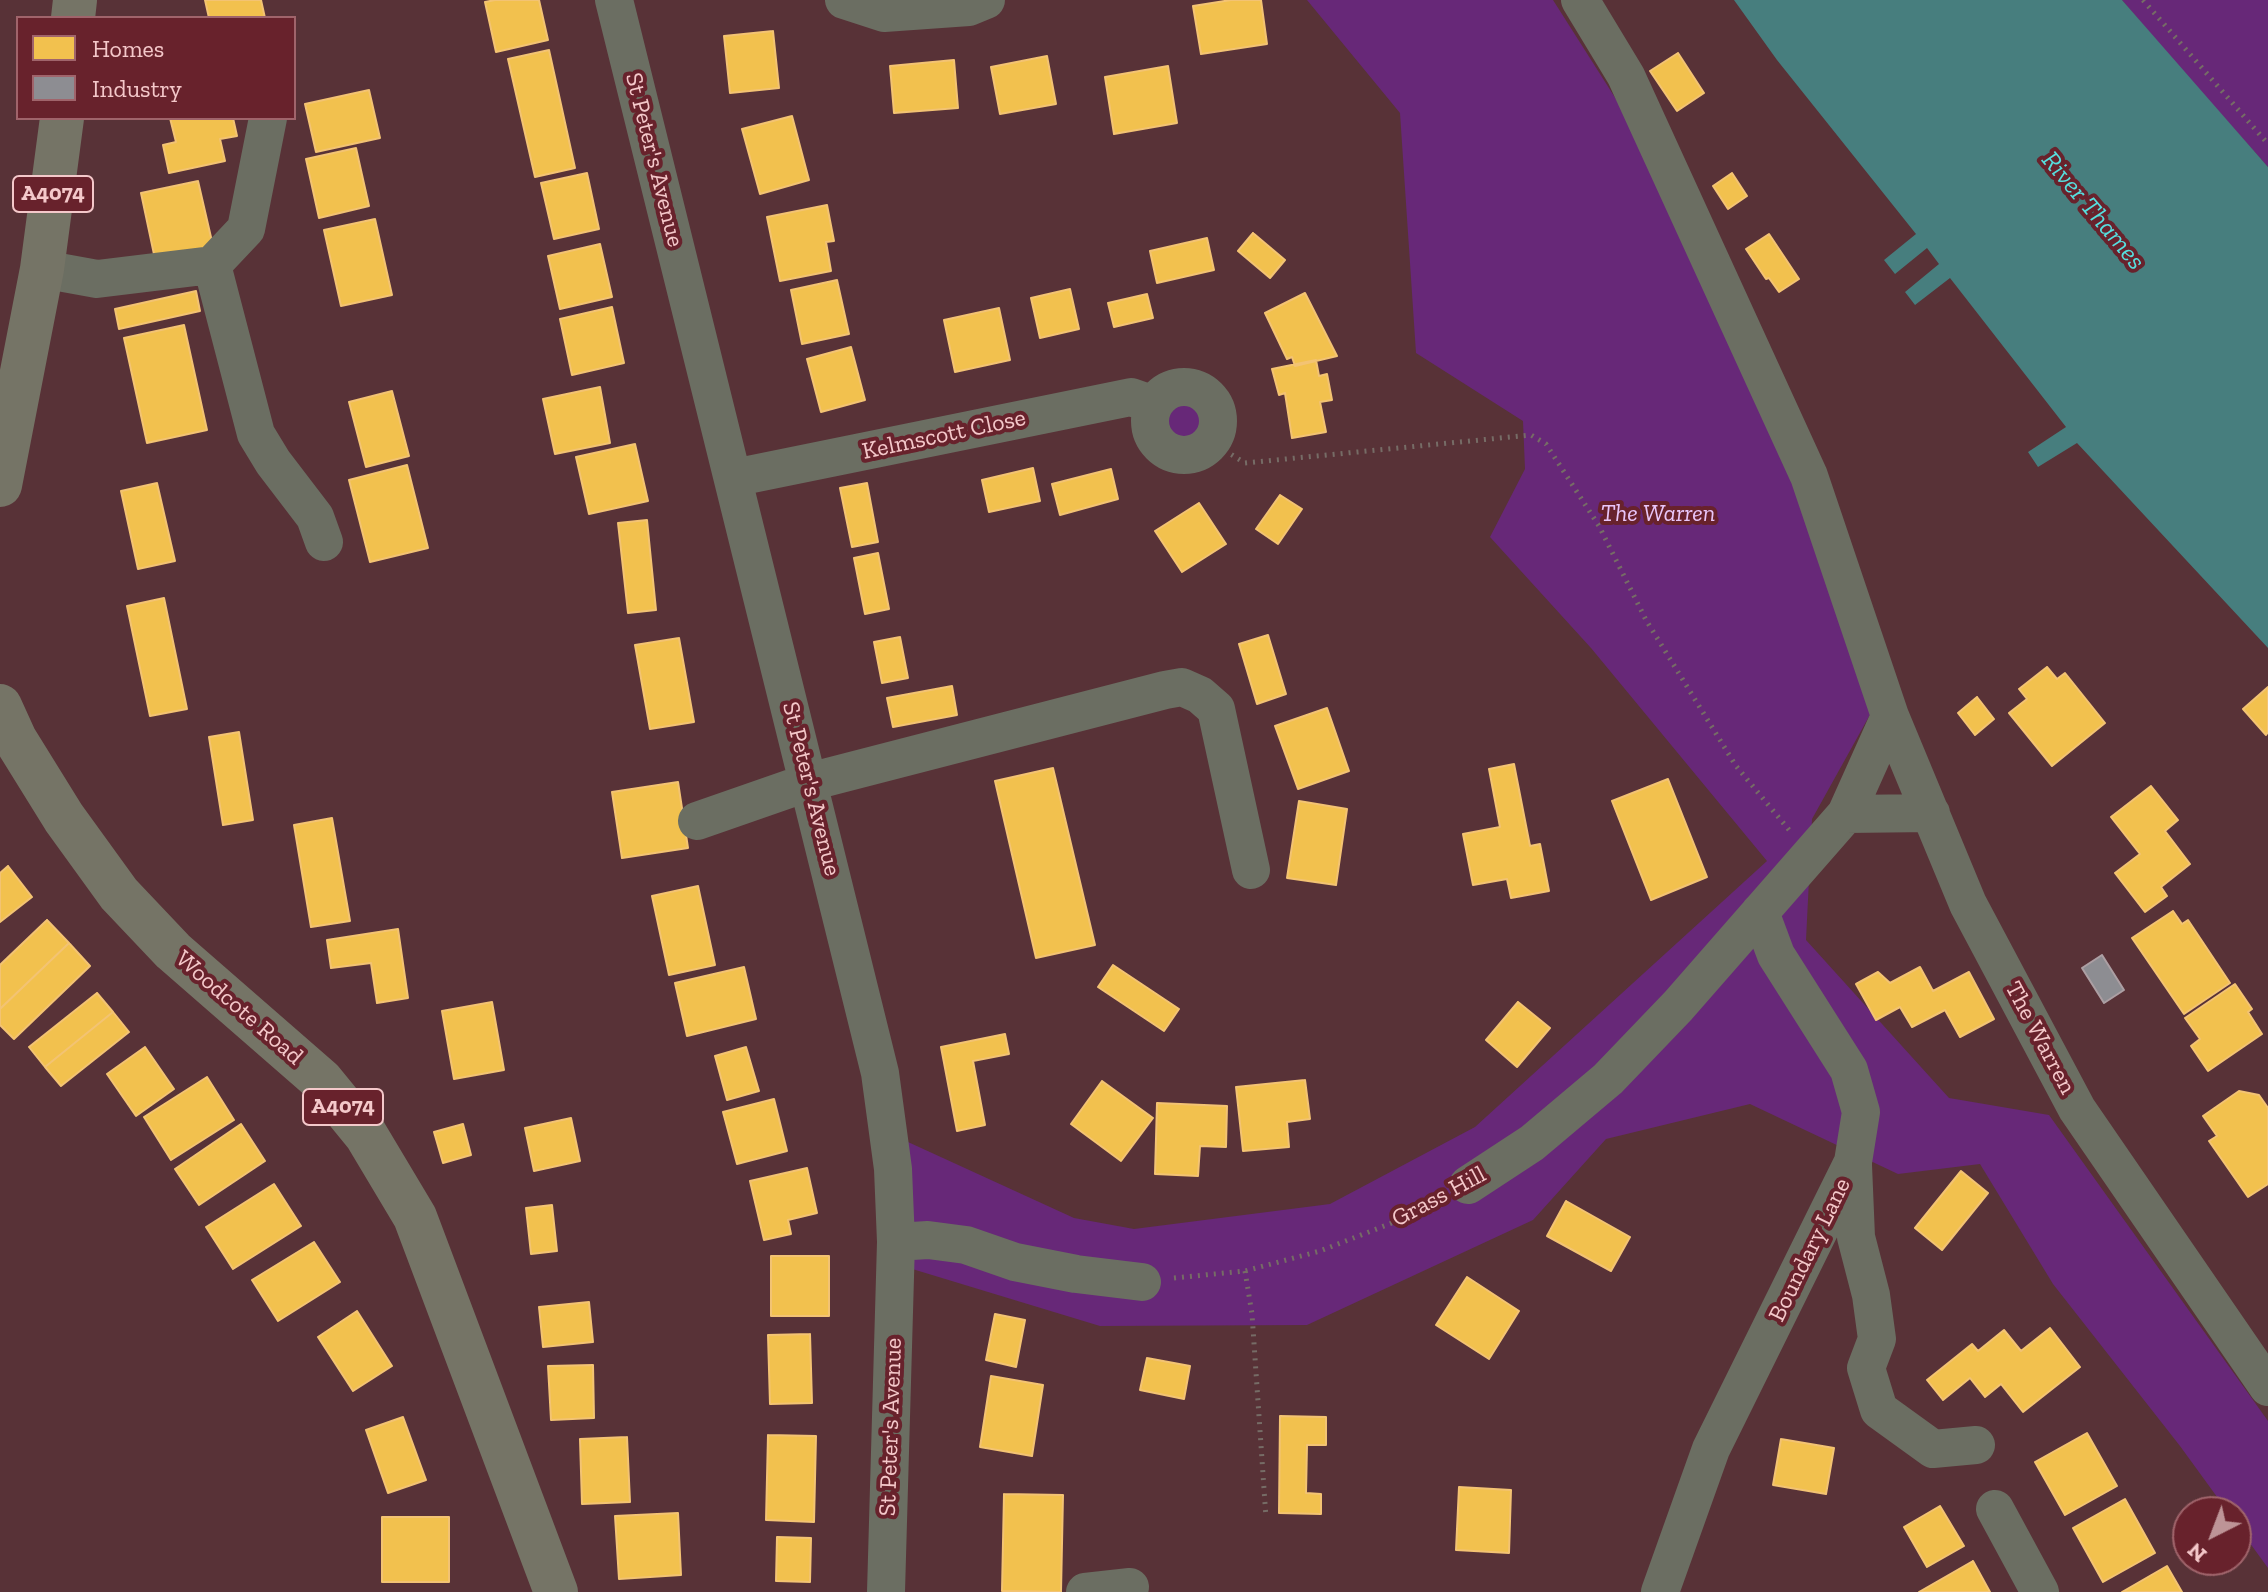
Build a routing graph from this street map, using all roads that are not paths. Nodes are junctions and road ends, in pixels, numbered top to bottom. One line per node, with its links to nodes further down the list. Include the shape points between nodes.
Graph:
1 (614, 0): 10 (street, St Peter's Avenue)
2 (844, 0): 3 (street, via 884,13 969,7)
3 (986, 0)
4 (1580, 0): 14 (street, The Warren, via 1626,76 1809,476)
5 (62, 120): 7 (main road, A4074)
6 (268, 120): 8 (street, via 246,229)
7 (42, 269): 8 (street, via 97,279); 11 (main road, A4074)
8 (215, 279): 12 (street, via 256,434 315,517)
9 (1154, 405): 9 (street, via 1181,386 1203,392 1217,409 1217,432 1193,454 1171,452 1150,427); 10 (street, Kelmscott Close, via 1131,397)
10 (733, 478): 15 (street, St Peter's Avenue)
11 (0, 485)
12 (324, 542)
13 (0, 706): 29 (main road, Woodcote Road / A4074, via 64,818 119,894 173,951 321,1080 366,1135 415,1217)
14 (1890, 716): 16 (street, The Warren); 17 (street, Grass Hill)
15 (809, 782): 18 (street); 19 (street, via 1182,687 1216,709); 23 (street, St Peter's Avenue, via 880,1073)
16 (1931, 813): 17 (street); 25 (street, The Warren, via 1968,904 2077,1109)
17 (1846, 814): 20 (street, Grass Hill)
18 (697, 821)
19 (1251, 870)
20 (1760, 912): 21 (street, Boundary Lane, via 1776,955 1849,1070 1861,1112); 22 (street, Grass Hill, via 1608,1079 1532,1143)
21 (1853, 1162): 26 (street, via 1856,1237 1877,1339 1866,1368 1879,1410 1933,1449); 32 (street, Boundary Lane, via 1711,1449)
22 (1468, 1185)
23 (896, 1242): 24 (street, via 966,1245 1015,1262); 30 (street, St Peter's Avenue)
24 (1142, 1282)
25 (2268, 1387)
26 (1976, 1445)
27 (1995, 1509): 33 (street)
28 (1130, 1587): 31 (street)
29 (556, 1592)
30 (886, 1592)
31 (1085, 1592)
32 (1660, 1592)
33 (2040, 1592)

